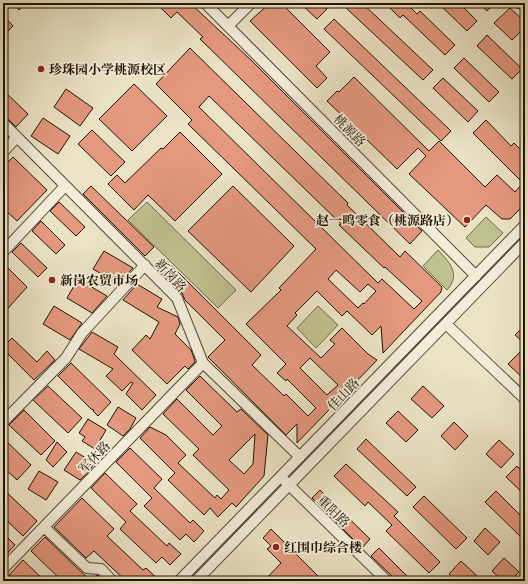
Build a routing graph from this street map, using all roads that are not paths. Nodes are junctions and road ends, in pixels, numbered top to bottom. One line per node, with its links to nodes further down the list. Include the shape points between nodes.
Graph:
1 (205, 3): 5 (street, 桃源路)
2 (251, 3): 5 (street)
3 (519, 3): 4 (street)
4 (525, 5)
5 (228, 26): 14 (street, 桃源路)
6 (3, 123): 7 (street, 新岗路)
7 (17, 137): 8 (street); 9 (street, 新岗路)
8 (3, 152)
9 (65, 186): 12 (street); 13 (street, 新岗路)
10 (525, 225): 14 (street, 佳山路)
11 (525, 242): 15 (street, 佳山路)
12 (3, 252)
13 (145, 265): 16 (street, 新岗路, via 177,298); 18 (street, via 82,333 66,358)
14 (476, 276): 19 (street, 佳山路)
15 (446, 324): 17 (street); 21 (street, 佳山路)
16 (203, 363): 19 (street, 新岗路); 22 (street, 军休路)
17 (525, 399)
18 (3, 422)
19 (300, 457): 20 (street, 佳山路)
20 (281, 476): 21 (street, 重阳路); 26 (street, 佳山路)
21 (289, 485): 27 (street, 佳山路); 28 (street, 重阳路)
22 (44, 527): 23 (street, 军休路); 25 (street, via 87,568 101,569)
23 (3, 569)
24 (525, 579): 29 (street)
25 (112, 581)
26 (179, 581)
27 (196, 581)
28 (387, 581)
29 (523, 581)

